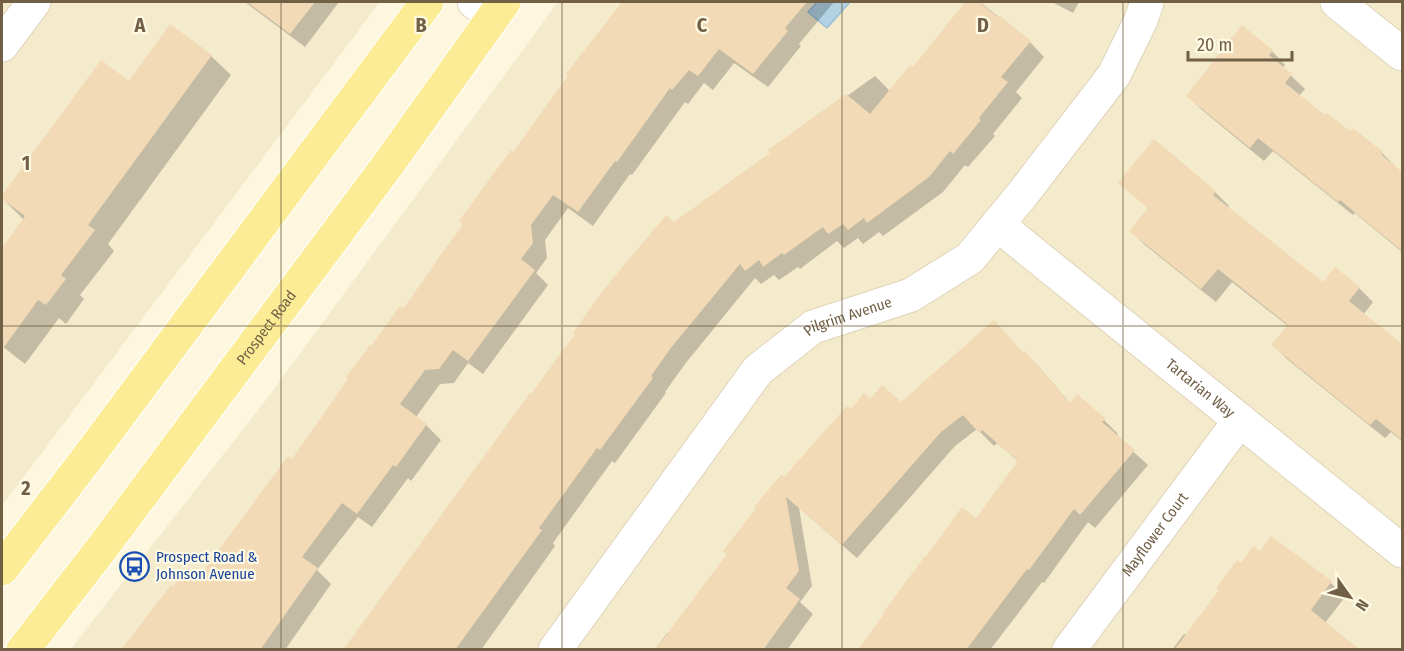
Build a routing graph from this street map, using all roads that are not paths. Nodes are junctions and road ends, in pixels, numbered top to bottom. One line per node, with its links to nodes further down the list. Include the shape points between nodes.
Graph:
1 (34, 2): 6 (street)
2 (427, 2): 11 (main road)
3 (1147, 2): 8 (street, Pilgrim Avenue, via 1114,75)
4 (1337, 2): 7 (street)
5 (490, 6): 12 (main road, Prospect Road, via 387,166)
6 (2, 45)
7 (1402, 54)
8 (998, 225): 9 (street, Tartarian Way); 13 (street, Pilgrim Avenue, via 970,258 911,295 813,327 758,370)
9 (1240, 420): 10 (street, Tartarian Way); 14 (street, Mayflower Court)
10 (1402, 551)
11 (2, 569)
12 (23, 650)
13 (555, 650)
14 (1069, 650)

